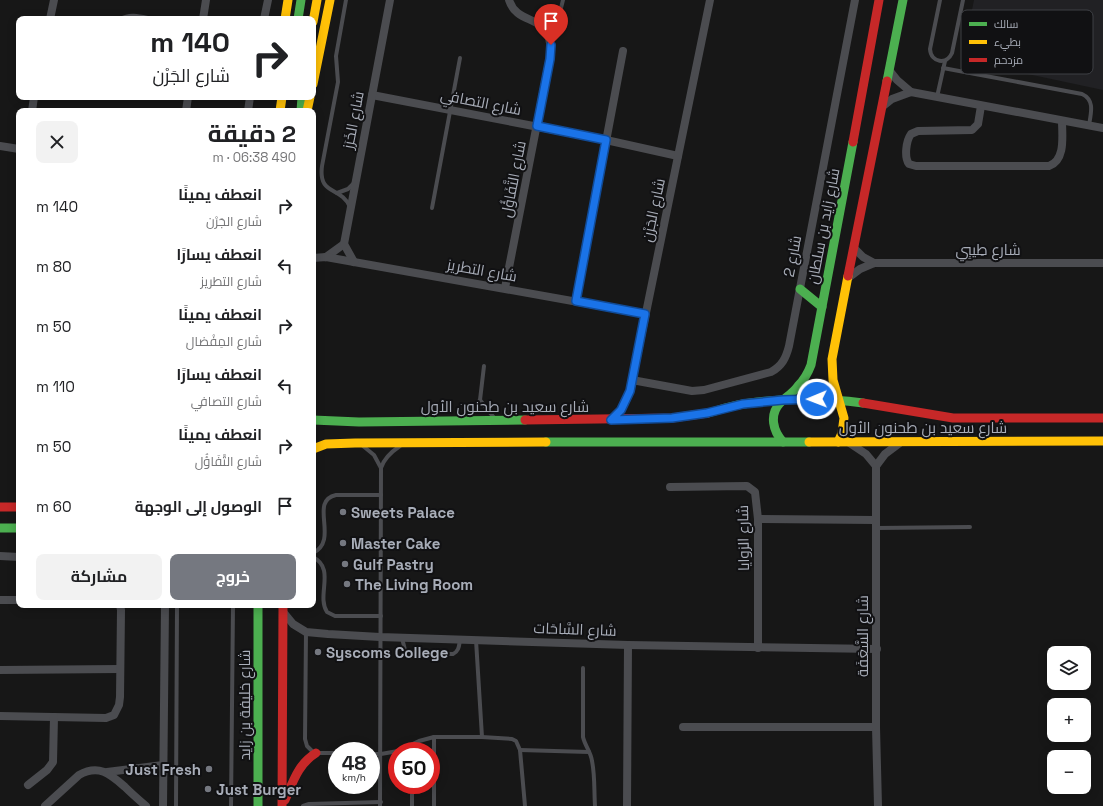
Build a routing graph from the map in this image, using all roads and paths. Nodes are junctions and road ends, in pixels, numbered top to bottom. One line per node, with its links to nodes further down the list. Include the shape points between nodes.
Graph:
1 (54, 0): 18 (street)
2 (206, 0): 19 (street)
3 (268, 0): 20 (street)
4 (288, 0): 21 (main road)
5 (301, 0): 22 (main road)
6 (317, 0): 23 (main road)
7 (330, 0): 29 (main road)
8 (346, 0): 48 (lane, via 336,56 338,82 321,171 322,181 328,189)
9 (390, 0): 34 (street, شارع الخَرَز)
10 (509, 0): 24 (street, via 516,12 536,21)
11 (563, 0): 24 (lane, via 556,20)
12 (710, 0): 46 (street, شارع الجَرْن)
13 (855, 0): 60 (street, شارع 2)
14 (879, 0): 62 (main road, شارع زايد بن سلطان)
15 (903, 0): 30 (main road)
16 (940, 0): 27 (lane, via 930,53 934,59)
17 (963, 0): 27 (lane, via 951,57)
18 (51, 16)
19 (203, 16)
20 (265, 16)
21 (285, 16)
22 (298, 16)
23 (314, 16)
24 (544, 28): 40 (street, شارع التَّفَاؤُل, via 550,39 551,52)
25 (623, 51): 43 (street)
26 (460, 58): 38 (lane)
27 (944, 61): 28 (lane)
28 (943, 68): 31 (lane); 35 (lane)
29 (316, 69)
30 (889, 70): 33 (street); 37 (main road)
31 (961, 71)
32 (975, 74): 41 (lane, via 1082,94 1088,97 1091,103)
33 (911, 92): 35 (street); 37 (street, via 892,99)
34 (372, 96): 38 (street, شارع التصافي); 47 (street, شارع الخَرَز)
35 (937, 97): 36 (street)
36 (981, 106): 39 (street); 39 (street, via 978,124 972,130 918,131 911,134 906,156 909,164 1049,166 1056,163 1060,157)
37 (882, 107): 52 (main road)
38 (450, 110): 40 (street, شارع التصافي); 49 (lane)
39 (1062, 120): 41 (street)
40 (537, 126): 43 (street, شارع التصافي); 59 (street, شارع التَّفَاؤُل)
41 (1089, 126): 42 (street)
42 (1103, 128)
43 (606, 140): 46 (street, شارع التصافي); 61 (street)
44 (0, 146): 45 (street)
45 (16, 149)
46 (678, 156): 63 (street, شارع الجَرْن)
47 (356, 180): 48 (lane, via 348,189); 50 (street, شارع الخَرَز)
48 (337, 192): 50 (lane)
49 (432, 208)
50 (350, 209): 51 (street, شارع الخَرَز)
51 (344, 244): 53 (street); 55 (street)
52 (854, 248): 56 (street); 58 (main road)
53 (326, 257): 54 (street, شارع التطريز); 55 (street, شارع التطريز)
54 (316, 258)
55 (354, 262): 59 (street, شارع التطريز)
56 (874, 263): 57 (street, شارع طِيبِي); 58 (street, شارع طِيبِي)
57 (1103, 263)
58 (848, 278): 68 (main road, via 832,364 833,383)
59 (506, 288): 61 (street, شارع التطريز)
60 (800, 289): 62 (main road); 65 (street, شارع 2, via 786,356 781,365 771,372 692,391)
61 (576, 301): 63 (street, شارع التطريز)
62 (822, 307): 67 (main road, شارع زايد بن سلطان, via 808,372 800,385)
63 (645, 314): 65 (street, شارع الجَرْن)
64 (484, 366): 66 (lane)
65 (632, 380): 72 (street, شارع الجَرْن, via 625,404)
66 (480, 400): 71 (lane); 73 (lane)
67 (783, 400): 68 (main road, شارع سعيد بن طحنون الأول); 72 (main road, شارع سعيد بن طحنون الأول, via 743,404 672,418); 76 (main road, شارع زايد بن سلطان, via 775,409 773,421 776,432)
68 (840, 400): 69 (main road, شارع سعيد بن طحنون الأول, via 953,418); 77 (main road, via 845,421)
69 (1103, 418)
70 (316, 420): 73 (main road, شارع سعيد بن طحنون الأول)
71 (496, 420): 72 (main road, شارع سعيد بن طحنون الأول); 73 (main road, شارع سعيد بن طحنون الأول)
72 (611, 420)
73 (465, 421)
74 (904, 440): 75 (main road, شارع سعيد بن طحنون الأول); 77 (main road, شارع سعيد بن طحنون الأول); 81 (street, via 891,448)
75 (1103, 440)
76 (783, 442): 77 (main road, شارع سعيد بن طحنون الأول); 79 (main road, شارع سعيد بن طحنون الأول)
77 (843, 442): 81 (street, via 860,449)
78 (355, 443): 79 (main road, شارع سعيد بن طحنون الأول); 80 (main road, شارع سعيد بن طحنون الأول, via 326,444); 82 (lane, via 368,449)
79 (407, 443): 82 (lane, via 388,456)
80 (316, 448)
81 (876, 466): 88 (street, شارع السَّعَفَة)
82 (381, 468): 84 (lane)
83 (670, 487): 87 (street, شارع الزوايا, via 747,486 755,492)
84 (381, 495): 92 (lane, via 330,496 326,500 324,511 324,541); 104 (lane)
85 (0, 507): 86 (main road)
86 (16, 507)
87 (758, 519): 88 (street); 111 (street, شارع الزوايا)
88 (875, 524): 89 (lane); 112 (street, شارع السَّعَفَة)
89 (970, 527)
90 (0, 528): 91 (main road)
91 (16, 528)
92 (316, 550)
93 (0, 556): 94 (street)
94 (16, 557)
95 (316, 559): 104 (lane, via 324,569 324,604 327,612 335,616)
96 (0, 600): 97 (street)
97 (16, 600)
98 (121, 608): 114 (street)
99 (165, 608): 129 (street)
100 (177, 608): 137 (lane)
101 (234, 608): 138 (lane)
102 (258, 608): 139 (main road, شارع خليفة بن زايد)
103 (283, 608): 105 (street, via 293,624); 140 (main road)
104 (381, 616): 106 (lane)
105 (306, 632): 106 (street, شارع السَّاحَات); 125 (lane, via 305,742 309,749)
106 (380, 637): 107 (street, شارع السَّاحَات); 128 (lane)
107 (402, 638): 108 (street, شارع السَّاحَات); 108 (lane, via 405,650 411,653 453,654 458,651)
108 (460, 640): 109 (street, شارع السَّاحَات)
109 (476, 640): 110 (street, شارع السَّاحَات); 121 (lane)
110 (628, 645): 111 (street, شارع السَّاحَات); 146 (street)
111 (758, 648): 112 (street, شارع السَّاحَات)
112 (877, 649): 119 (street, شارع السَّعَفَة)
113 (583, 668): 124 (lane, via 583,737)
114 (120, 669): 115 (street); 117 (street, via 119,701 114,715 106,718)
115 (0, 670)
116 (0, 716): 117 (street)
117 (54, 717): 131 (street, via 53,762)
118 (683, 727): 119 (street)
119 (876, 727): 147 (street, شارع السَّعَفَة)
120 (434, 737): 121 (lane); 122 (lane); 143 (lane)
121 (482, 737): 123 (lane, via 512,739 516,741)
122 (418, 742)
123 (520, 750): 124 (lane); 144 (lane)
124 (589, 752): 145 (lane, via 593,764)
125 (316, 753): 126 (lane); 140 (main road, via 300,766)
126 (328, 753)
127 (388, 753): 128 (lane)
128 (381, 754): 133 (lane)
129 (163, 765): 130 (street); 136 (street)
130 (107, 772): 134 (street, via 92,770 79,775); 135 (street)
131 (28, 786)
132 (412, 794): 142 (lane)
133 (380, 804): 141 (lane)
134 (45, 806)
135 (146, 806)
136 (163, 806)
137 (176, 806)
138 (231, 806)
139 (257, 806)
140 (282, 806)
141 (303, 806)
142 (412, 806)
143 (434, 806)
144 (525, 806)
145 (595, 806)
146 (627, 806)
147 (878, 806)

